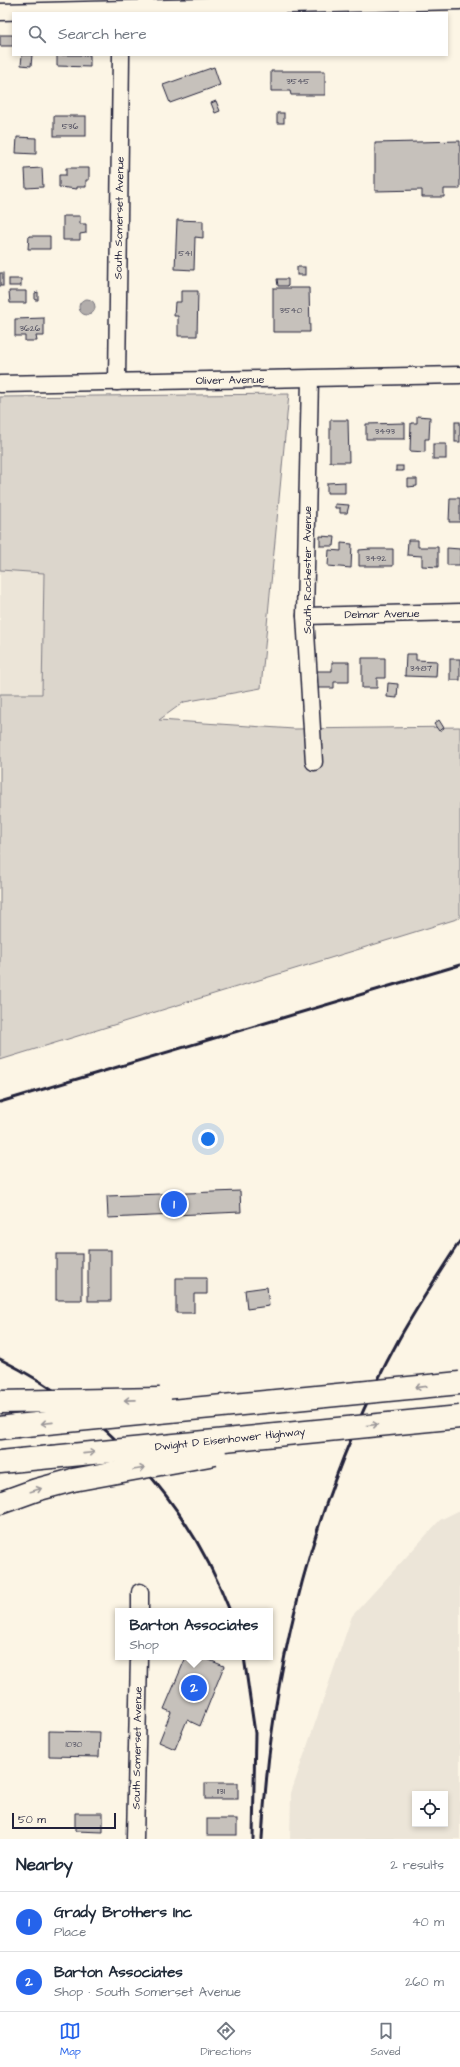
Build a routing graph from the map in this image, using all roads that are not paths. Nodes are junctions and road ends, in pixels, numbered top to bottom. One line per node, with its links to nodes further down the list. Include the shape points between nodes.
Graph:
1 (460, 1): 2 (street)
2 (306, 2): 3 (street)
3 (124, 7): 4 (street)
4 (0, 12)
5 (121, 56): 8 (street, South Somerset Avenue)
6 (460, 375): 7 (street, Oliver Avenue)
7 (310, 378): 8 (street, Oliver Avenue); 11 (street, South Rochester Avenue)
8 (117, 382): 9 (street, Oliver Avenue)
9 (0, 384)
10 (460, 612): 11 (street, Delmar Avenue)
11 (305, 616): 12 (street, South Rochester Avenue)
12 (314, 762)
13 (460, 1383): 14 (highway, one-way to 14, bridge)
14 (323, 1396): 15 (highway, one-way to 15, bridge); 17 (highway, one-way to 17, bridge)
15 (0, 1402)
16 (460, 1417): 18 (highway, Dwight D Eisenhower Highway, one-way to 16, bridge)
17 (8, 1427)
18 (338, 1429): 19 (highway, Dwight D Eisenhower Highway, one-way to 18, bridge); 20 (highway, one-way to 18, bridge, via 73,1480)
19 (0, 1462)
20 (0, 1503)
21 (140, 1592): 22 (street)
22 (140, 1608)
23 (139, 1660): 24 (street, South Somerset Avenue)
24 (135, 1839)

